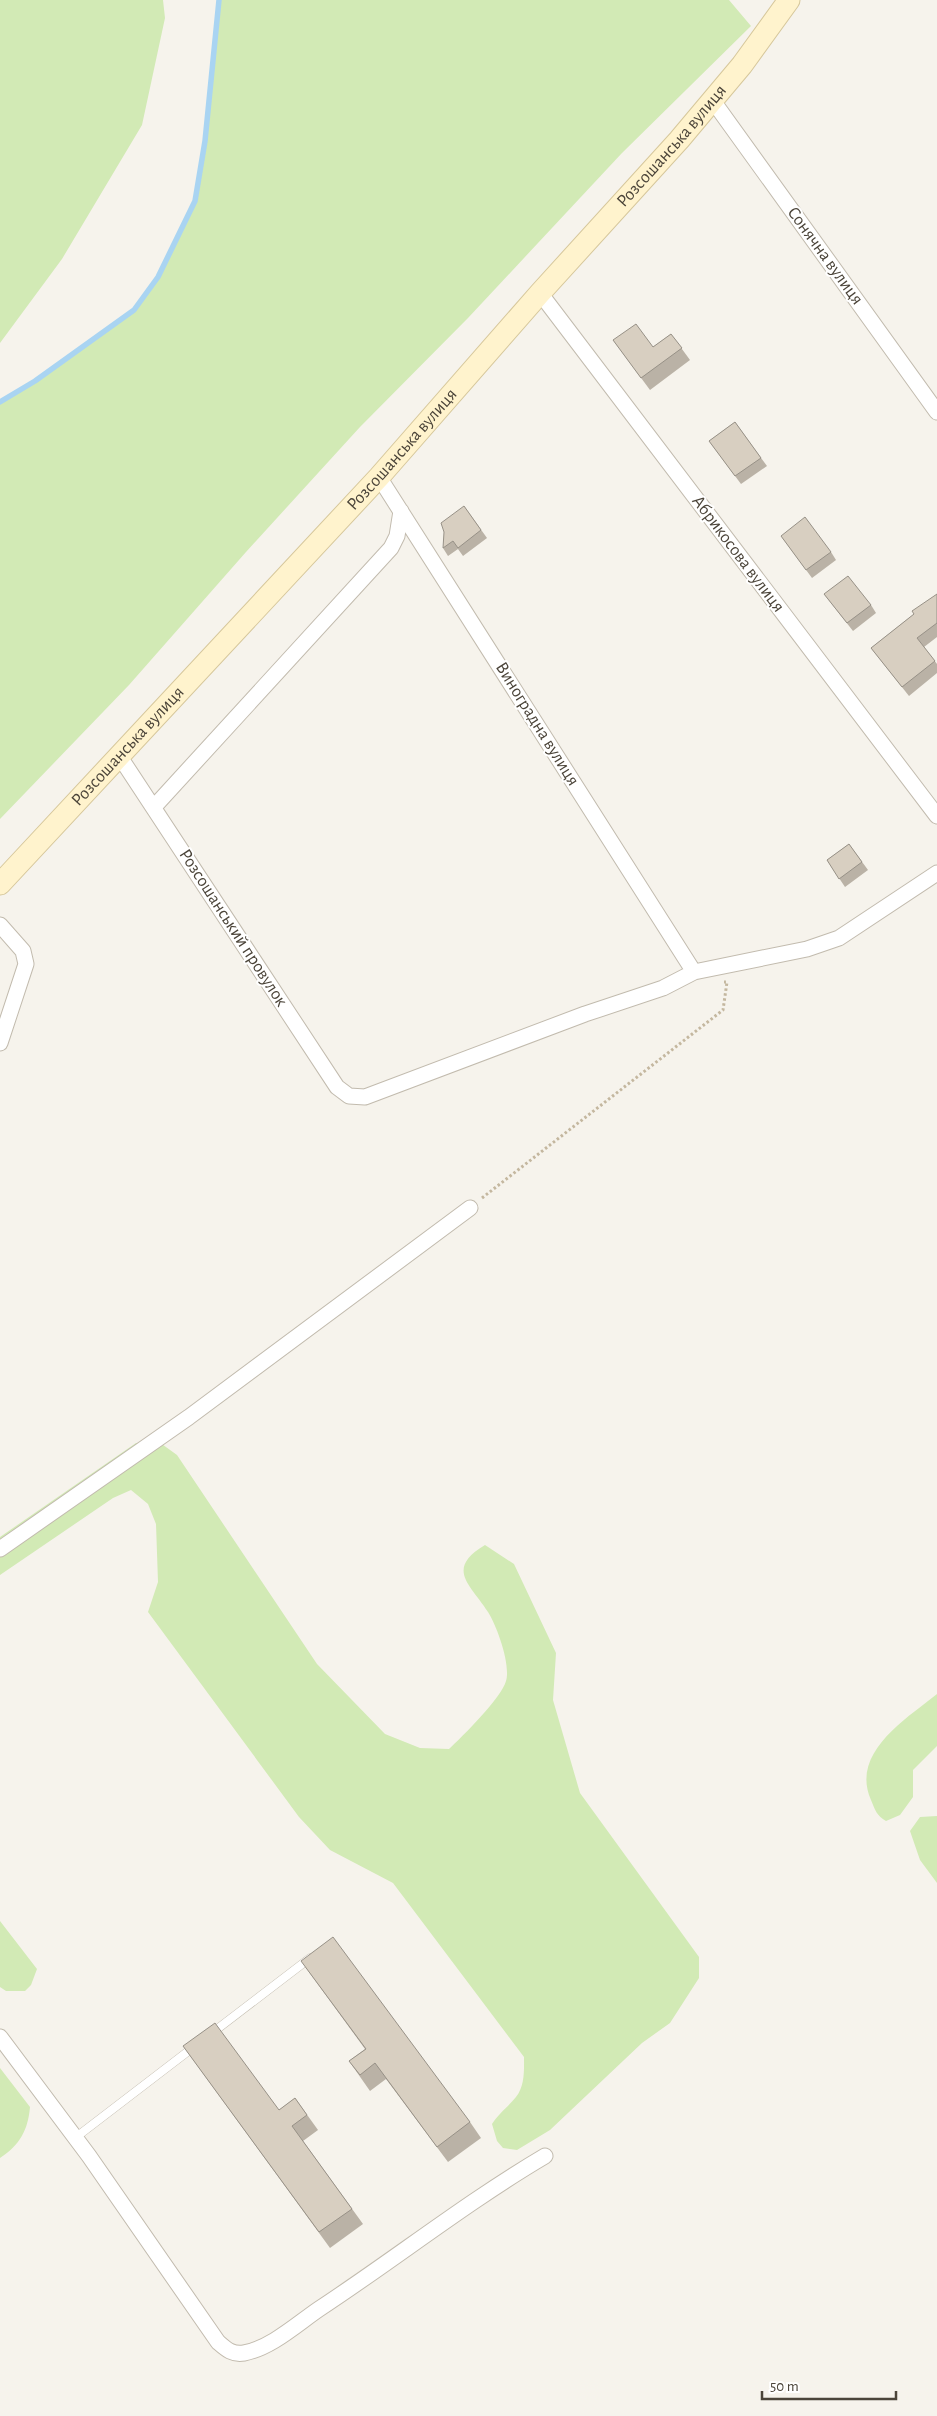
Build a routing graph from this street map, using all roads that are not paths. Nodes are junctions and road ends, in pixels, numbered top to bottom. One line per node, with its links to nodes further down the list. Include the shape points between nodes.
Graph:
1 (789, 0): 2 (street, Розсошанська вулиця)
2 (713, 101): 3 (street, Розсошанська вулиця); 4 (street, Сонячна вулиця)
3 (540, 292): 5 (street, Розсошанська вулиця); 9 (street, Абрикосова вулиця)
4 (937, 412)
5 (379, 477): 6 (street, Виноградна вулиця); 7 (street, Розсошанська вулиця)
6 (401, 511): 8 (street, via 397,536 391,548); 13 (street, Виноградна вулиця)
7 (120, 757): 8 (street, Розсошанський провулок); 11 (street, Розсошанська вулиця)
8 (154, 807): 13 (street, Розсошанський провулок, via 337,1087 349,1096 365,1097 663,988)
9 (937, 816)
10 (937, 873): 13 (street, via 839,938 808,949)
11 (0, 884)
12 (0, 925): 14 (street, via 23,951 26,964)
13 (694, 972)
14 (0, 1043)
15 (470, 1208): 16 (street, via 189,1417)
16 (0, 1549)
17 (321, 1950): 19 (lane)
18 (0, 2037): 19 (street)
19 (75, 2138): 20 (street, via 218,2342 230,2352 243,2353 267,2344 507,2178)
20 (545, 2156)

